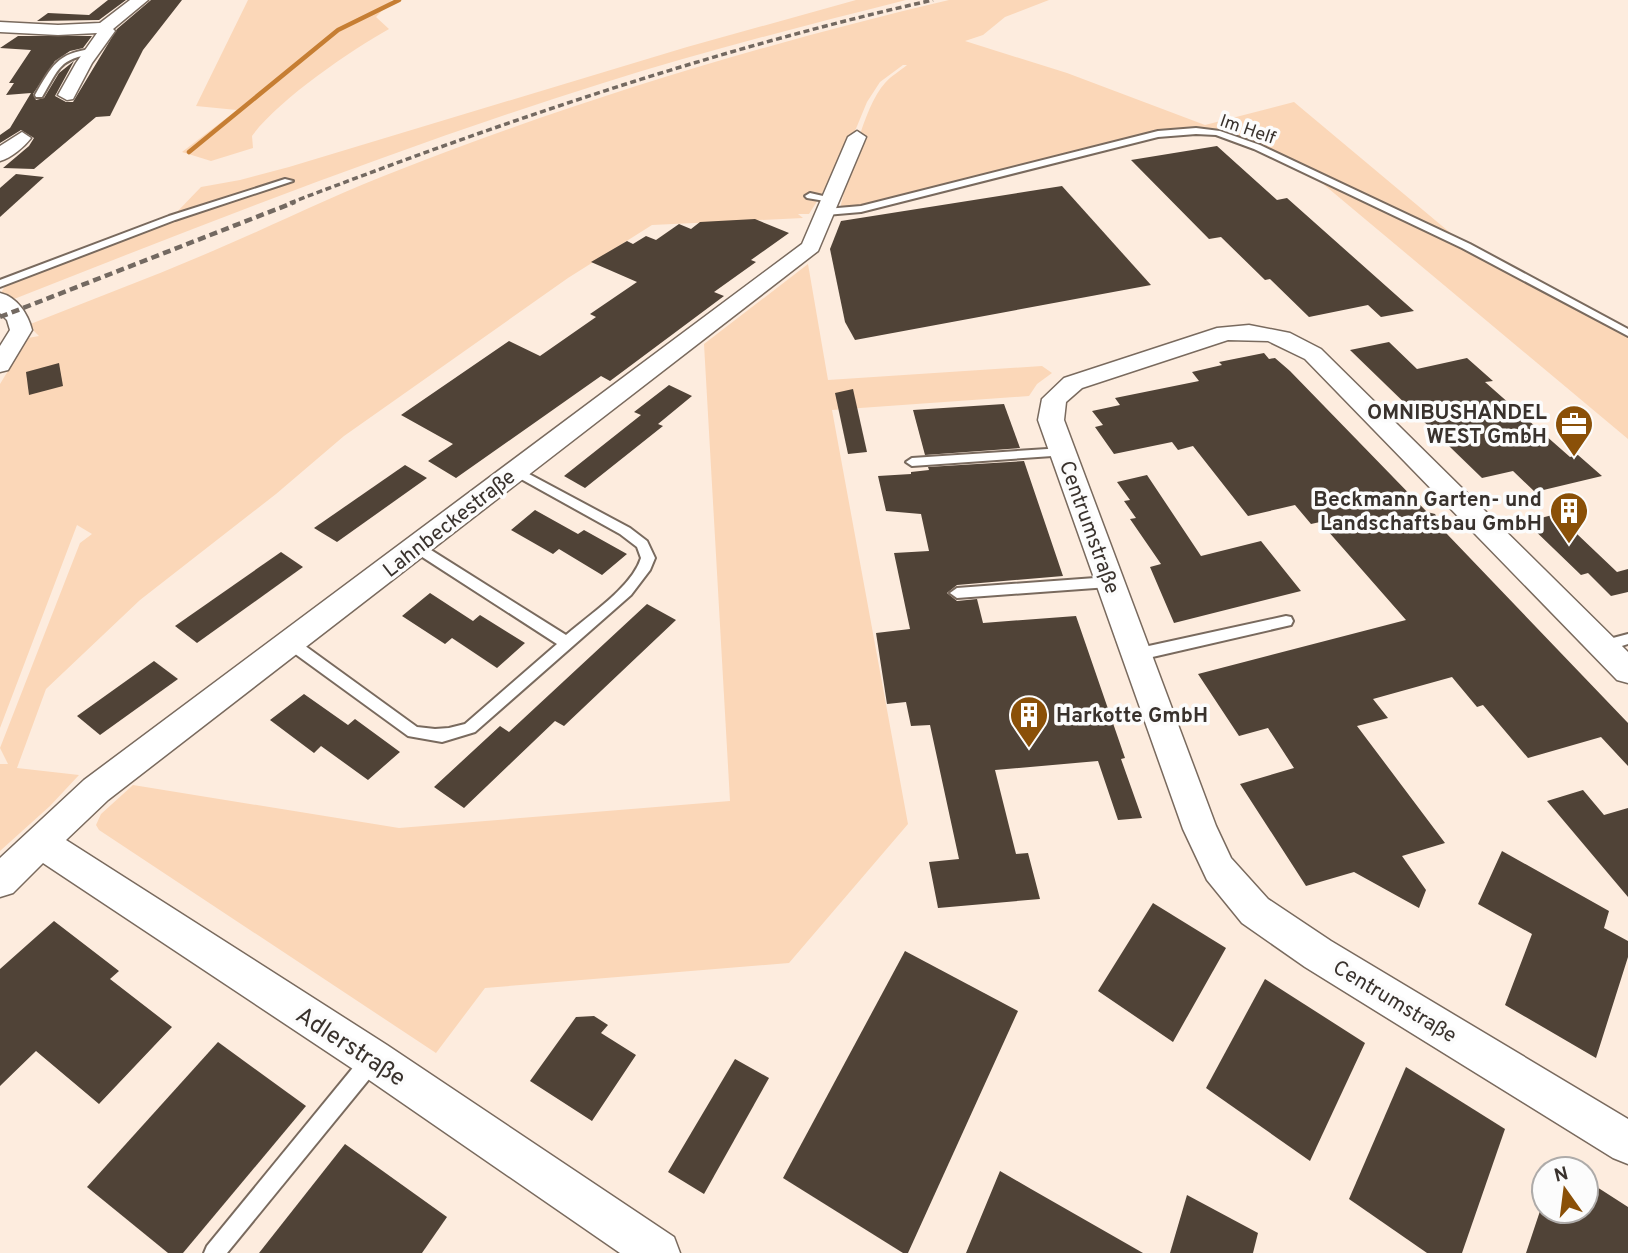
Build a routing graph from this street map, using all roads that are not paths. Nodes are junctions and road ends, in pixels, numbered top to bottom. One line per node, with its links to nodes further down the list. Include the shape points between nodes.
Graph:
1 (140, 0): 3 (street)
2 (0, 27): 3 (street)
3 (104, 28): 4 (street, via 107,31)
4 (92, 51): 5 (lane, via 63,58); 6 (street)
5 (39, 94)
6 (67, 95)
7 (857, 137): 11 (street, Lahnbeckestraße)
8 (22, 138): 9 (street)
9 (0, 155)
10 (288, 181): 12 (lane, via 172,218)
11 (822, 203): 14 (lane, Im Helf, via 862,209 1158,134 1217,133 1257,147 1466,246); 18 (street, Lahnbeckestraße, via 811,247)
12 (0, 284)
13 (0, 300): 15 (street, via 18,318 21,330)
14 (1628, 333)
15 (0, 365)
16 (1063, 452): 17 (lane); 20 (street, Centrumstraße); 23 (street, Centrumstraße, via 1051,420 1054,399 1073,383 1225,333 1273,334 1297,342)
17 (912, 462)
18 (516, 471): 19 (street, Lahnbeckestraße); 24 (lane, via 625,531 642,544 648,558 626,591)
19 (418, 548): 24 (lane); 25 (street, Lahnbeckestraße)
20 (1109, 582): 21 (lane); 26 (street, Centrumstraße)
21 (957, 593)
22 (1286, 621): 26 (lane)
23 (1615, 642): 27 (street, Centrumstraße)
24 (567, 643): 25 (lane, via 470,728 439,736 413,732)
25 (292, 644): 28 (street, Lahnbeckestraße, via 96,790)
26 (1135, 655): 31 (street, Centrumstraße, via 1204,839 1219,869 1255,911)
27 (1628, 671)
28 (43, 843): 29 (street, Lahnbeckestraße); 30 (street, Adlerstraße)
29 (0, 881)
30 (373, 1059): 32 (lane); 33 (street, Adlerstraße)
31 (1628, 1143)
32 (214, 1253)
33 (658, 1253)

